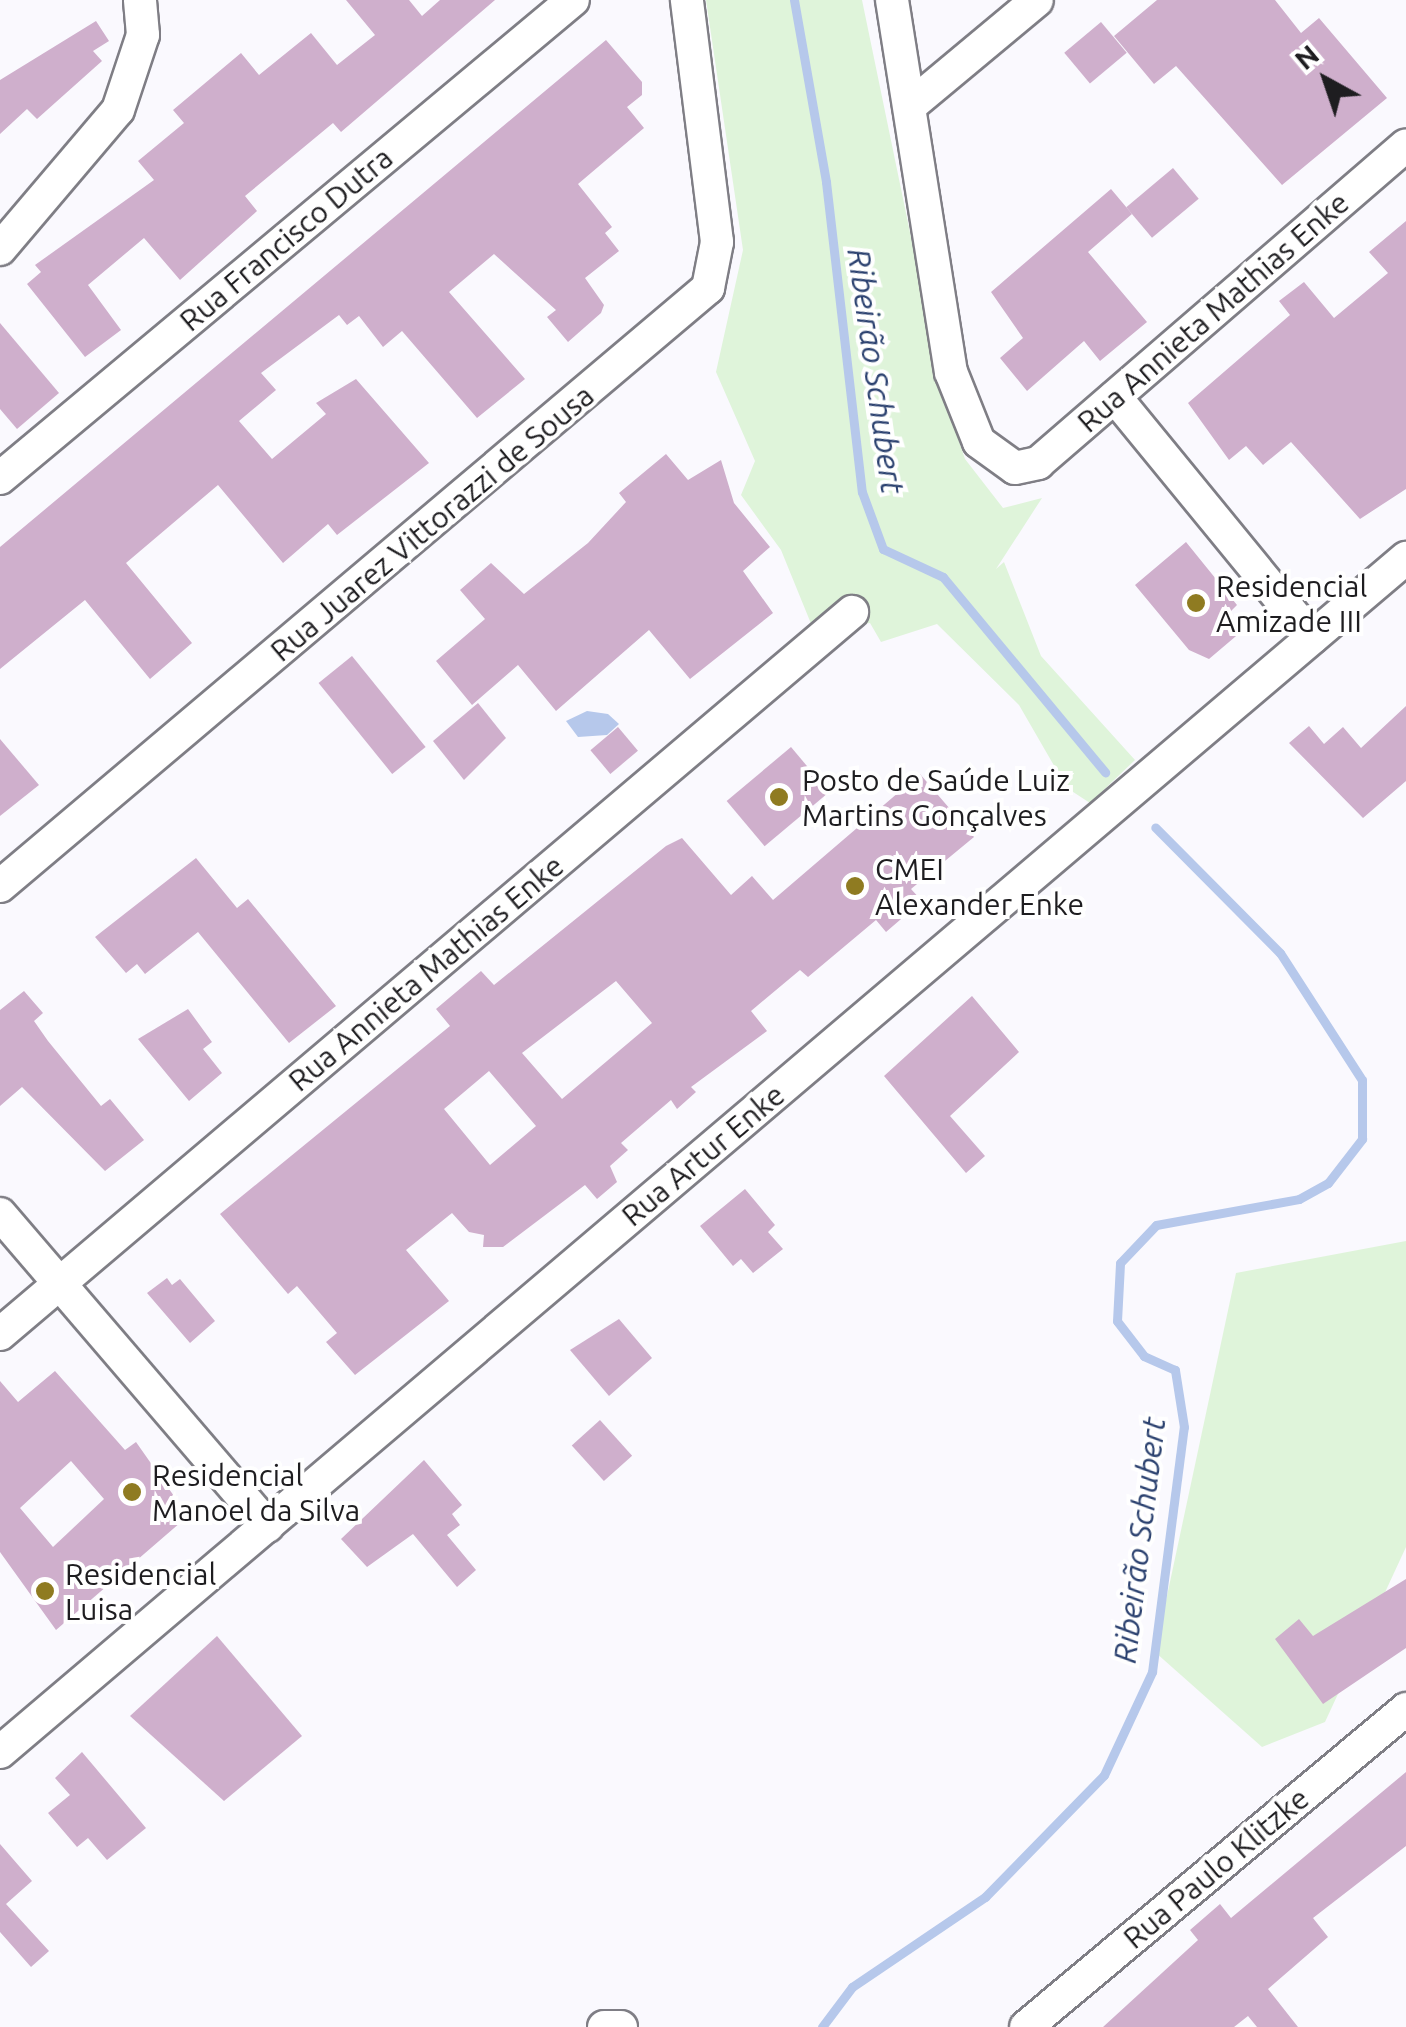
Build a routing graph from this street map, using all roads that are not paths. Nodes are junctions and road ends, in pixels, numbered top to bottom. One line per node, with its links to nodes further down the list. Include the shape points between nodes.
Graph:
1 (140, 0): 8 (street, via 143,36 118,110)
2 (572, 0): 10 (street, Rua Francisco Dutra)
3 (686, 0): 14 (street, Rua Juarez Vittorazzi de Sousa, via 717,242 708,288)
4 (892, 0): 6 (street)
5 (1037, 0): 6 (street)
6 (910, 106): 9 (street, Rua Annieta Mathias Enke, via 962,413 980,442 1015,468 1038,462)
7 (1406, 146): 9 (street, Rua Annieta Mathias Enke)
8 (0, 249)
9 (1114, 397): 13 (street)
10 (0, 478)
11 (1406, 558): 13 (street, Rua Artur Enke)
12 (852, 612): 16 (street, Rua Annieta Mathias Enke)
13 (1312, 638): 18 (street, Rua Artur Enke)
14 (0, 886)
15 (0, 1214): 16 (street)
16 (59, 1284): 17 (street, Rua Annieta Mathias Enke); 18 (street)
17 (0, 1334)
18 (267, 1526): 20 (street, Rua Artur Enke)
19 (1406, 1708): 23 (street, Rua Paulo Klitzke)
20 (0, 1752)
21 (604, 2027): 22 (street)
22 (621, 2027)
23 (1026, 2027)

